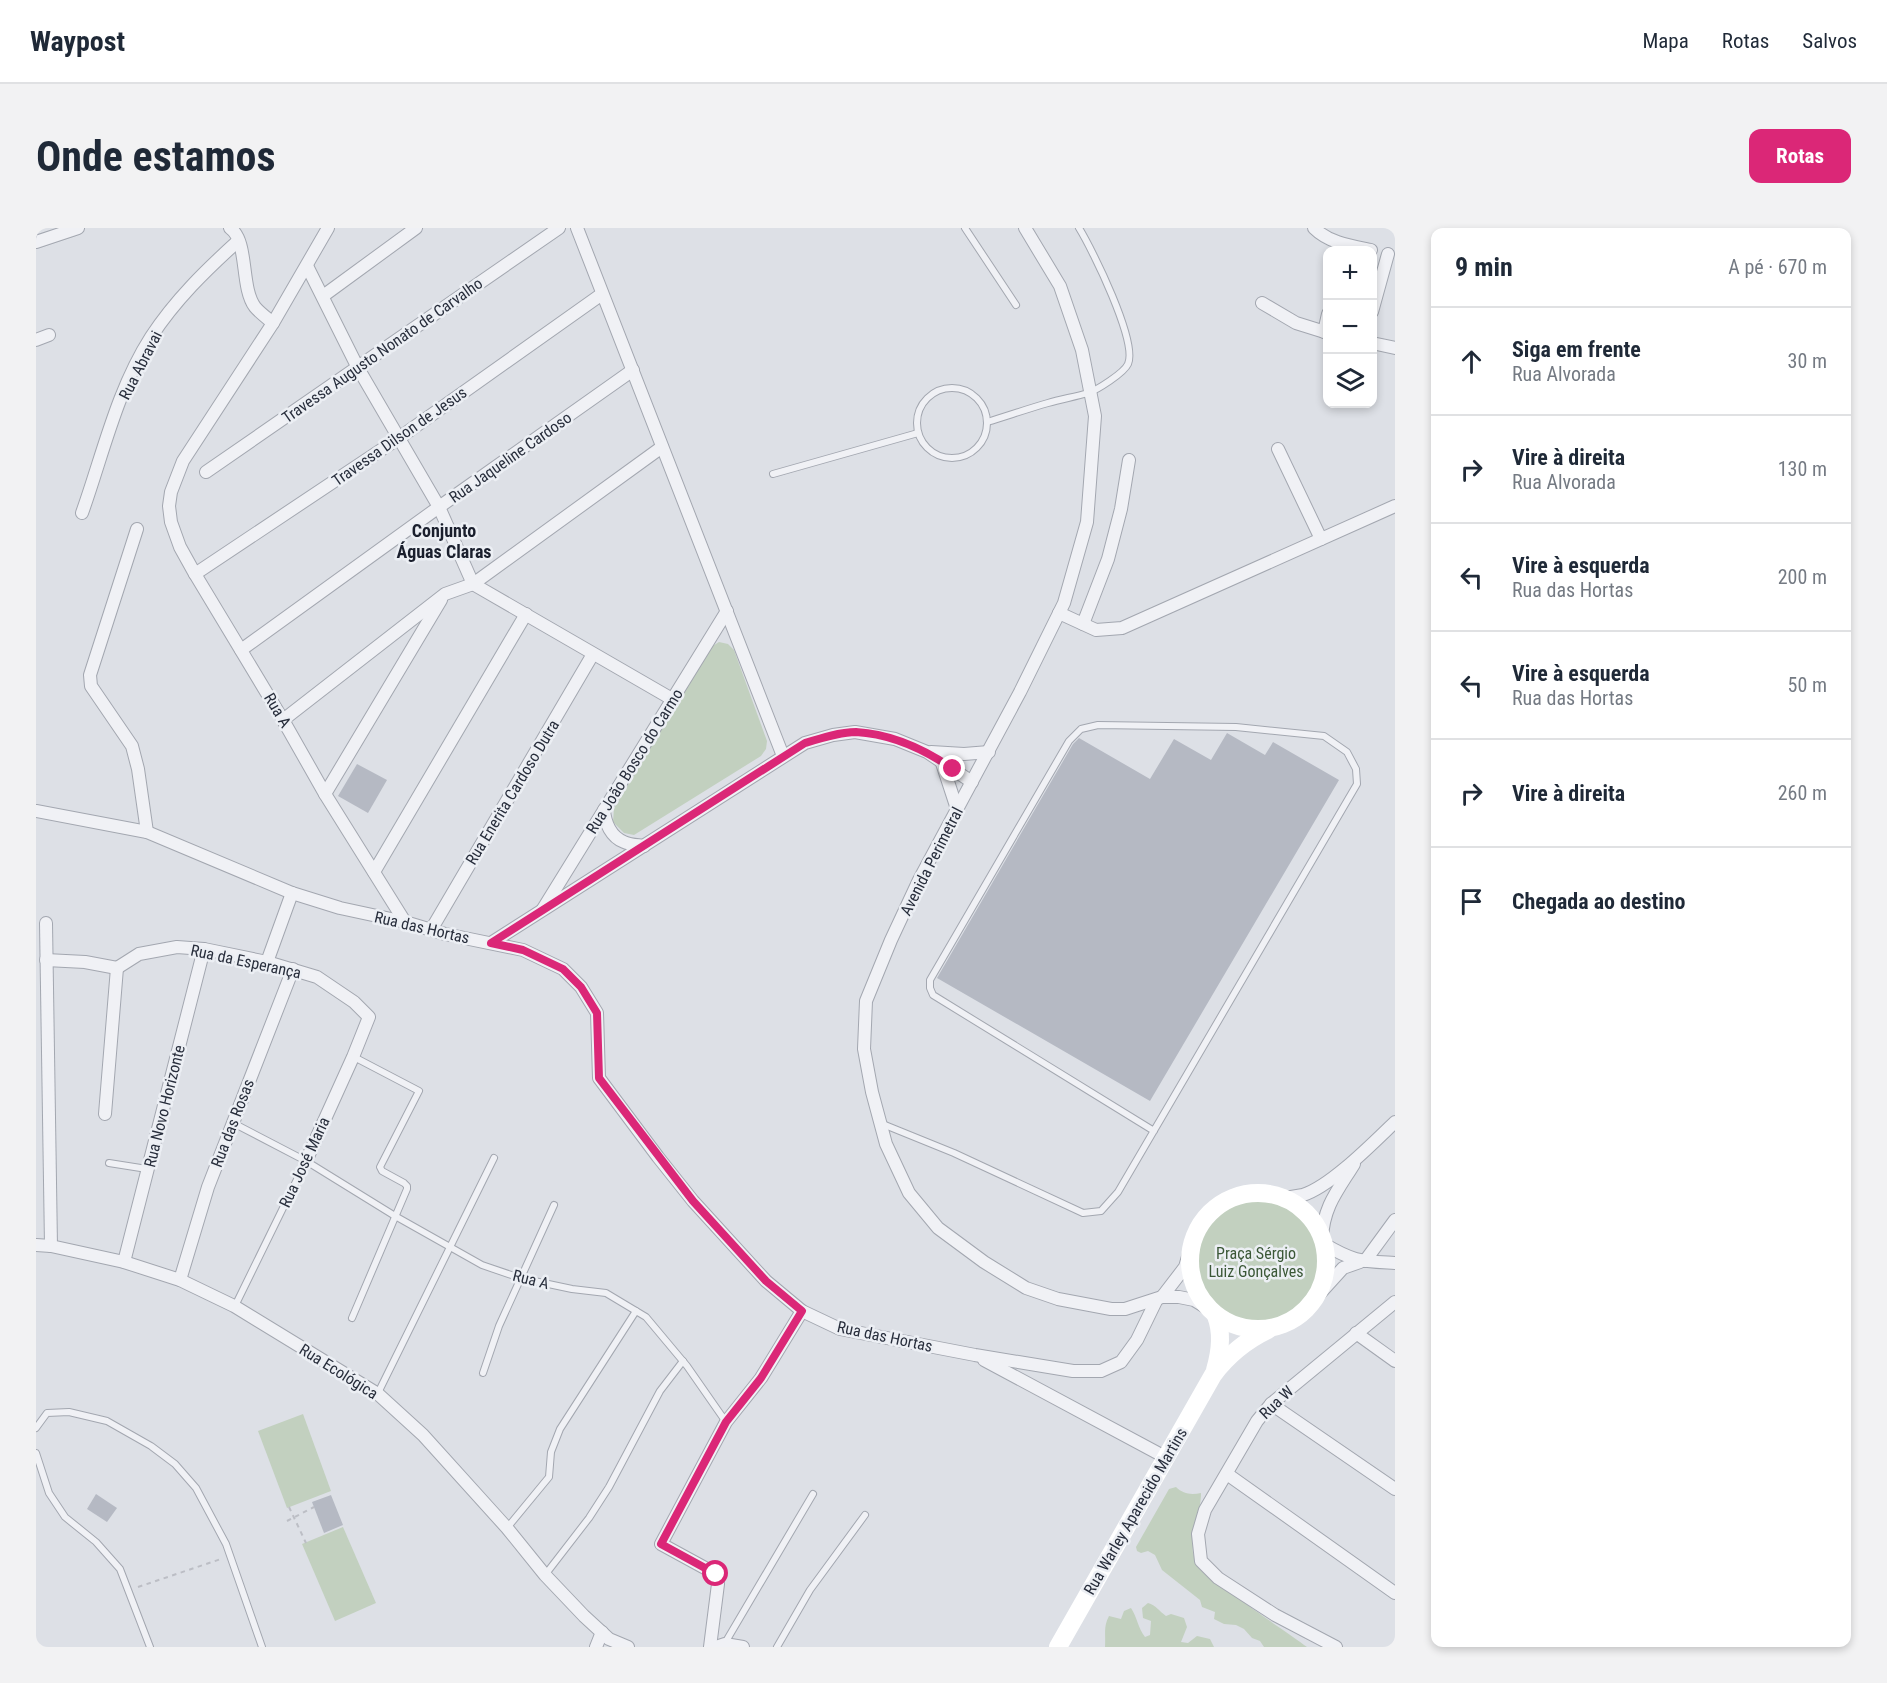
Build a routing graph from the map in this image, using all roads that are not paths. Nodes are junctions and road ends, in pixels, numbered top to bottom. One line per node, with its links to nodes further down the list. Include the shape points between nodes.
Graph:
1 (78, 228): 11 (street)
2 (328, 228): 14 (street)
3 (416, 228): 16 (street)
4 (559, 228): 26 (street, Travessa Augusto Nonato de Carvalho)
5 (577, 228): 15 (street)
6 (965, 228): 19 (lane)
7 (1025, 228): 28 (street, Avenida Perimetral, via 1060,286 1082,350)
8 (1079, 228): 28 (lane, via 1119,313 1130,353 1128,364 1120,372)
9 (1314, 228): 12 (street)
10 (234, 232): 20 (street, via 255,306); 39 (street, Rua Abravai, via 151,337 129,378)
11 (36, 242)
12 (1340, 246)
13 (1391, 255): 17 (street)
14 (307, 266): 16 (street); 20 (street)
15 (602, 294): 27 (street); 31 (street, Travessa Dilson de Jesus)
16 (323, 296): 26 (street)
17 (1376, 300)
18 (1262, 303): 21 (street, via 1296,323)
19 (1016, 305)
20 (273, 323): 42 (street, Rua A, via 183,461 171,492 171,522)
21 (1323, 331)
22 (49, 335): 23 (street)
23 (36, 340)
24 (1377, 344): 25 (street)
25 (1395, 348)
26 (358, 368): 31 (street); 35 (street, Travessa Augusto Nonato de Carvalho)
27 (633, 370): 32 (street); 38 (street, Rua Jaqueline Cardoso)
28 (1090, 392): 29 (lane); 46 (street, Avenida Perimetral, via 1095,416 1087,522)
29 (987, 422): 30 (lane, via 979,446 957,458 933,453); 30 (lane, via 982,406 970,393 946,388 924,401 917,416)
30 (918, 433): 36 (lane)
31 (399, 438): 38 (street); 42 (street, Travessa Dilson de Jesus)
32 (662, 447): 43 (street); 45 (street)
33 (1278, 449): 41 (street)
34 (1129, 460): 48 (street, via 1108,559)
35 (206, 472)
36 (773, 474)
37 (1395, 506): 41 (street)
38 (439, 507): 43 (street); 49 (street, Rua Jaqueline Cardoso)
39 (82, 513)
40 (137, 529): 62 (street, via 90,675 91,686 132,746)
41 (1321, 539): 48 (street, via 1122,628 1096,630)
42 (195, 574): 49 (street, Rua A)
43 (473, 584): 44 (street); 47 (street)
44 (445, 594): 52 (street); 58 (street)
45 (727, 611): 51 (street, Rua João Bosco do Carmo); 55 (street)
46 (1059, 613): 48 (street); 54 (street, Avenida Perimetral)
47 (526, 614): 50 (street); 64 (street)
48 (1083, 624)
49 (241, 650): 52 (street, Rua A)
50 (593, 654): 51 (street); 69 (street, Rua Enerita Cardoso Dutra)
51 (672, 699): 60 (street, Rua João Bosco do Carmo)
52 (283, 720): 58 (street, Rua A)
53 (927, 752): 54 (street); 55 (street, via 895,739 855,732 805,743); 56 (street)
54 (989, 752): 57 (street, Avenida Perimetral)
55 (783, 756): 63 (street)
56 (941, 760): 57 (street); 59 (street)
57 (972, 782): 59 (street, Avenida Perimetral)
58 (325, 794): 64 (street, Rua A)
59 (957, 809): 81 (street, Avenida Perimetral, via 919,880 866,1001 864,1049)
60 (604, 810): 63 (street, via 610,831 623,842); 66 (street, Rua João Bosco do Carmo)
61 (36, 811): 62 (street, Rua das Hortas)
62 (147, 832): 65 (street, Rua das Hortas)
63 (644, 846): 66 (street)
64 (374, 872): 67 (street, Rua A)
65 (292, 893): 67 (street, Rua das Hortas); 73 (street)
66 (542, 912): 70 (street)
67 (405, 922): 69 (street, Rua das Hortas)
68 (46, 923): 72 (street)
69 (431, 930): 70 (street, Rua das Hortas)
70 (491, 943): 107 (street, Rua das Hortas, via 523,950 563,969 581,987 597,1013 599,1078 693,1201 766,1281)
71 (204, 949): 73 (street, Rua da Esperança); 74 (street, Rua da Esperança, via 177,946 139,954); 87 (street, Rua Novo Horizonte)
72 (46, 960): 74 (street); 94 (street)
73 (267, 962): 75 (street, Rua da Esperança)
74 (117, 968): 78 (street)
75 (293, 969): 76 (street, Rua da Esperança, via 317,976); 80 (street, Rua das Rosas)
76 (369, 1017): 77 (street, Rua José Maria)
77 (353, 1057): 85 (street, Rua José Maria); 90 (lane, via 418,1091 380,1167 407,1186)
78 (105, 1114)
79 (1395, 1122): 83 (street)
80 (233, 1123): 85 (lane, Rua A); 101 (street, Rua das Rosas, via 208,1187)
81 (880, 1123): 82 (lane, via 1083,1213 1101,1211 1118,1192); 102 (street, Avenida Perimetral, via 909,1193 938,1228 984,1262 1026,1288 1058,1299 1125,1309)
82 (1154, 1131): 82 (lane, via 1357,784 1356,769 1347,752 1324,736 1236,728 1081,729 1069,741 930,980 933,994)
83 (1359, 1156): 88 (street, via 1313,1190); 92 (street, via 1324,1215)
84 (494, 1158): 95 (lane)
85 (306, 1161): 90 (lane, Rua A); 105 (lane, Rua José Maria)
86 (109, 1163): 87 (lane)
87 (148, 1169): 97 (street, Rua Novo Horizonte)
88 (1285, 1198): 92 (street, via 1314,1222); 96 (street, via 1265,1193 1244,1194 1225,1201 1208,1214 1196,1231)
89 (554, 1205): 100 (lane)
90 (395, 1216): 95 (lane, Rua A); 109 (lane)
91 (1395, 1220): 98 (street)
92 (1323, 1241): 98 (street); 103 (street, via 1326,1263 1323,1282)
93 (36, 1245): 94 (street, Rua Ecológica)
94 (51, 1246): 97 (street, Rua Ecológica)
95 (450, 1247): 100 (lane, Rua A, via 482,1265); 117 (lane)
96 (1190, 1250): 102 (street, via 1185,1267); 108 (street, via 1190,1271 1196,1291)
97 (124, 1262): 101 (street, Rua Ecológica)
98 (1363, 1262): 99 (street); 103 (street, via 1343,1268)
99 (1395, 1263)
100 (520, 1278): 106 (lane, Rua A, via 606,1293); 115 (lane)
101 (180, 1280): 105 (street, Rua Ecológica)
102 (1160, 1298): 108 (street, Avenida Perimetral, via 1187,1297); 112 (street, Rua das Hortas, via 1121,1362 1101,1371 1073,1371)
103 (1314, 1300): 110 (street, via 1295,1319)
104 (1395, 1302): 111 (street, Rua W)
105 (234, 1306): 117 (street, Rua Ecológica)
106 (636, 1311): 113 (lane, Rua A, via 646,1317); 127 (lane, via 560,1429 551,1452 549,1477)
107 (802, 1311): 112 (street, Rua das Hortas, via 840,1329); 119 (street, via 761,1378)
108 (1211, 1312): 110 (street, via 1233,1325); 116 (street, Rua Warley Aparecido Martins, via 1218,1322 1221,1344)
109 (352, 1318)
110 (1269, 1329): 116 (street, Rua Warley Aparecido Martins, via 1239,1346)
111 (1356, 1333): 114 (street); 118 (street, Rua W)
112 (975, 1355): 122 (street)
113 (682, 1361): 119 (lane, Rua A); 128 (lane, via 660,1391 609,1487)
114 (1395, 1361)
115 (483, 1373)
116 (1213, 1375): 122 (street, Rua Warley Aparecido Martins)
117 (378, 1394): 127 (street, Rua Ecológica, via 423,1435)
118 (1271, 1404): 123 (street, Rua W); 124 (street)
119 (726, 1422): 136 (street, via 661,1544 716,1574)
120 (36, 1428): 133 (lane, via 47,1413 69,1412 106,1421 175,1464 196,1488 226,1544)
121 (36, 1453): 132 (lane, via 49,1493 65,1517 96,1542 120,1569)
122 (1165, 1457): 139 (street, Rua Warley Aparecido Martins)
123 (1227, 1474): 129 (street); 140 (street, Rua W, via 1205,1510 1198,1534 1201,1561 1218,1578 1275,1615)
124 (1395, 1489)
125 (813, 1494): 131 (lane)
126 (865, 1515): 138 (lane, via 810,1590)
127 (507, 1528): 128 (street, Rua Ecológica)
128 (545, 1575): 130 (street, Rua Ecológica)
129 (1395, 1593)
130 (602, 1632): 134 (street); 135 (street, Rua Ecológica)
131 (720, 1645): 137 (street)
132 (150, 1647)
133 (262, 1647)
134 (596, 1647)
135 (628, 1647)
136 (710, 1647)
137 (743, 1647)
138 (777, 1647)
139 (1058, 1647)
140 (1336, 1647)

